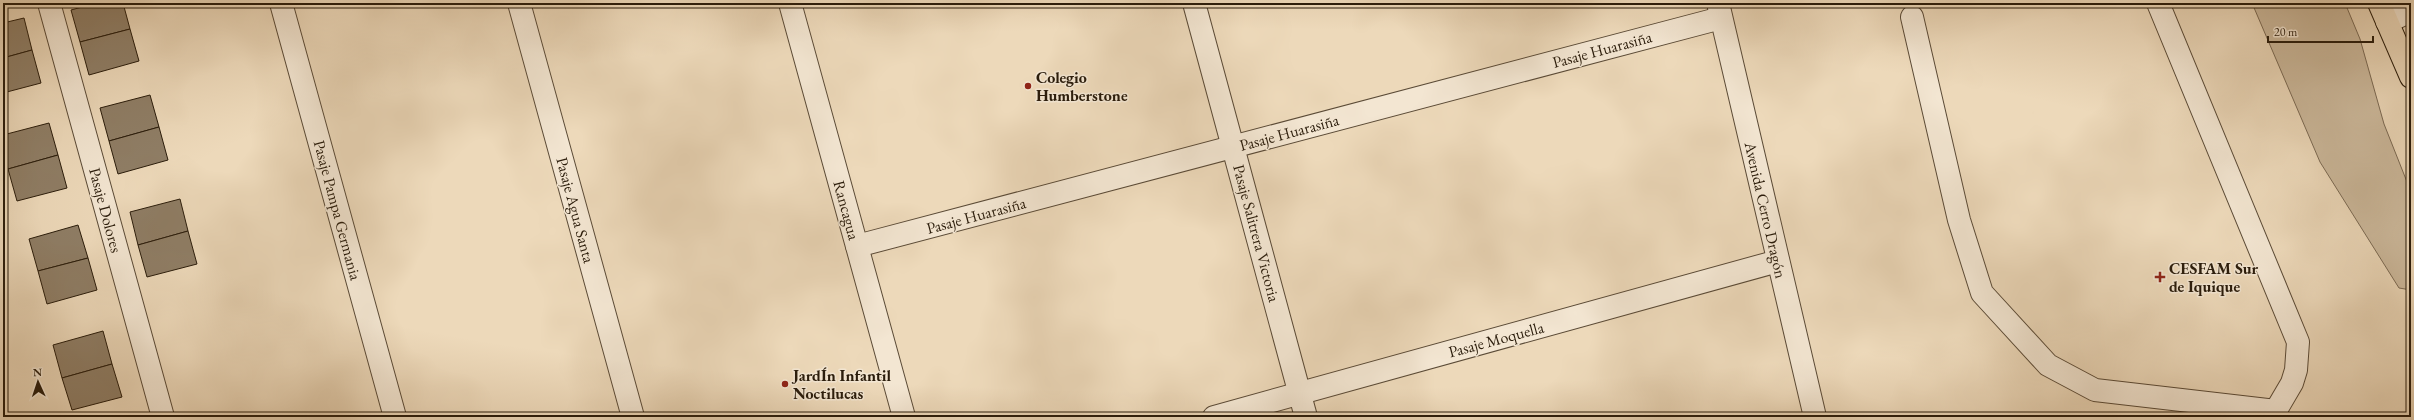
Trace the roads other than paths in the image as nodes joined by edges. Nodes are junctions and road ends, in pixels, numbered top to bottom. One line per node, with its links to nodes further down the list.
1 (49, 3): 17 (street, Pasaje Dolores)
2 (281, 3): 18 (street, Pasaje Pampa Germania)
3 (519, 3): 19 (street, Pasaje Agua Santa)
4 (790, 3): 13 (street, Rancagua)
5 (1194, 3): 12 (street, Pasaje Salitrera Victoria)
6 (2158, 3): 16 (street)
7 (1719, 10): 12 (street, Pasaje Huarasiña); 14 (street, Avenida Cerro Dragón)
8 (2411, 11): 9 (street)
9 (2383, 12): 11 (highway)
10 (1912, 18): 16 (street)
11 (2411, 77)
12 (1233, 146): 13 (street, Pasaje Huarasiña); 15 (street, Pasaje Salitrera Victoria)
13 (857, 246): 20 (street, Rancagua)
14 (1778, 261): 15 (street, Pasaje Moquella); 23 (street, Avenida Cerro Dragón)
15 (1300, 393): 21 (street, Pasaje Moquella); 22 (street, Pasaje Salitrera Victoria)
16 (2274, 414)
17 (163, 417)
18 (395, 417)
19 (633, 417)
20 (904, 417)
21 (1214, 417)
22 (1306, 417)
23 (1815, 417)

